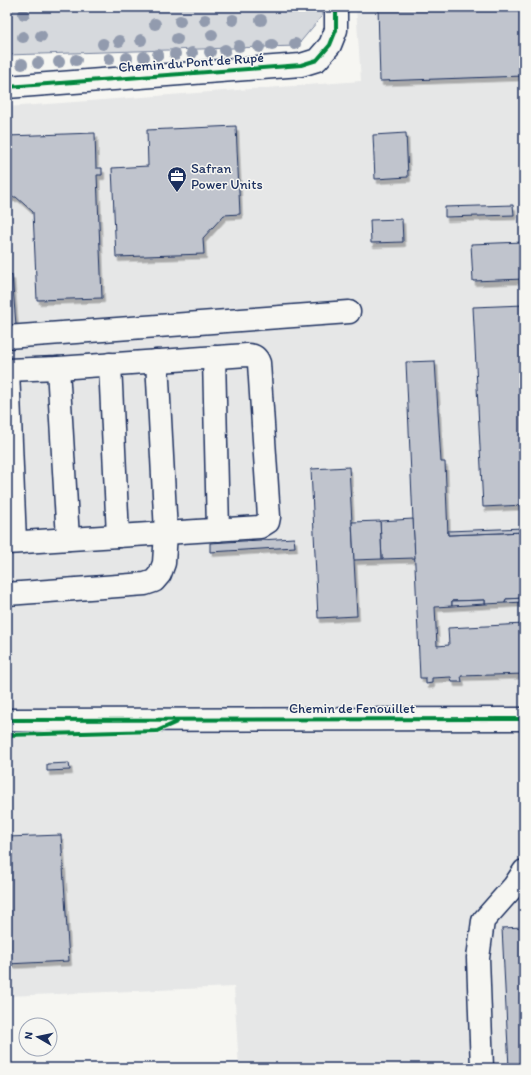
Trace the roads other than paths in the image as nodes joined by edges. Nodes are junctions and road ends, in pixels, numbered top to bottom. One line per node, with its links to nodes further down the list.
1 (336, 7): 2 (street, Chemin du Pont de Rupé)
2 (7, 87)
3 (349, 312): 4 (street)
4 (7, 337)
5 (214, 357): 6 (street); 10 (street); 10 (street)
6 (157, 361): 7 (street); 11 (street)
7 (110, 364): 8 (street); 12 (street)
8 (58, 368): 9 (street); 13 (street)
9 (8, 370): 14 (street)
10 (218, 530): 11 (street)
11 (166, 533): 12 (street); 15 (street)
12 (118, 536): 13 (street)
13 (68, 539): 14 (street)
14 (11, 543)
15 (7, 594)
16 (524, 719): 17 (street, Chemin de Fenouillet)
17 (7, 720)
18 (524, 871): 19 (street)
19 (482, 1068)

